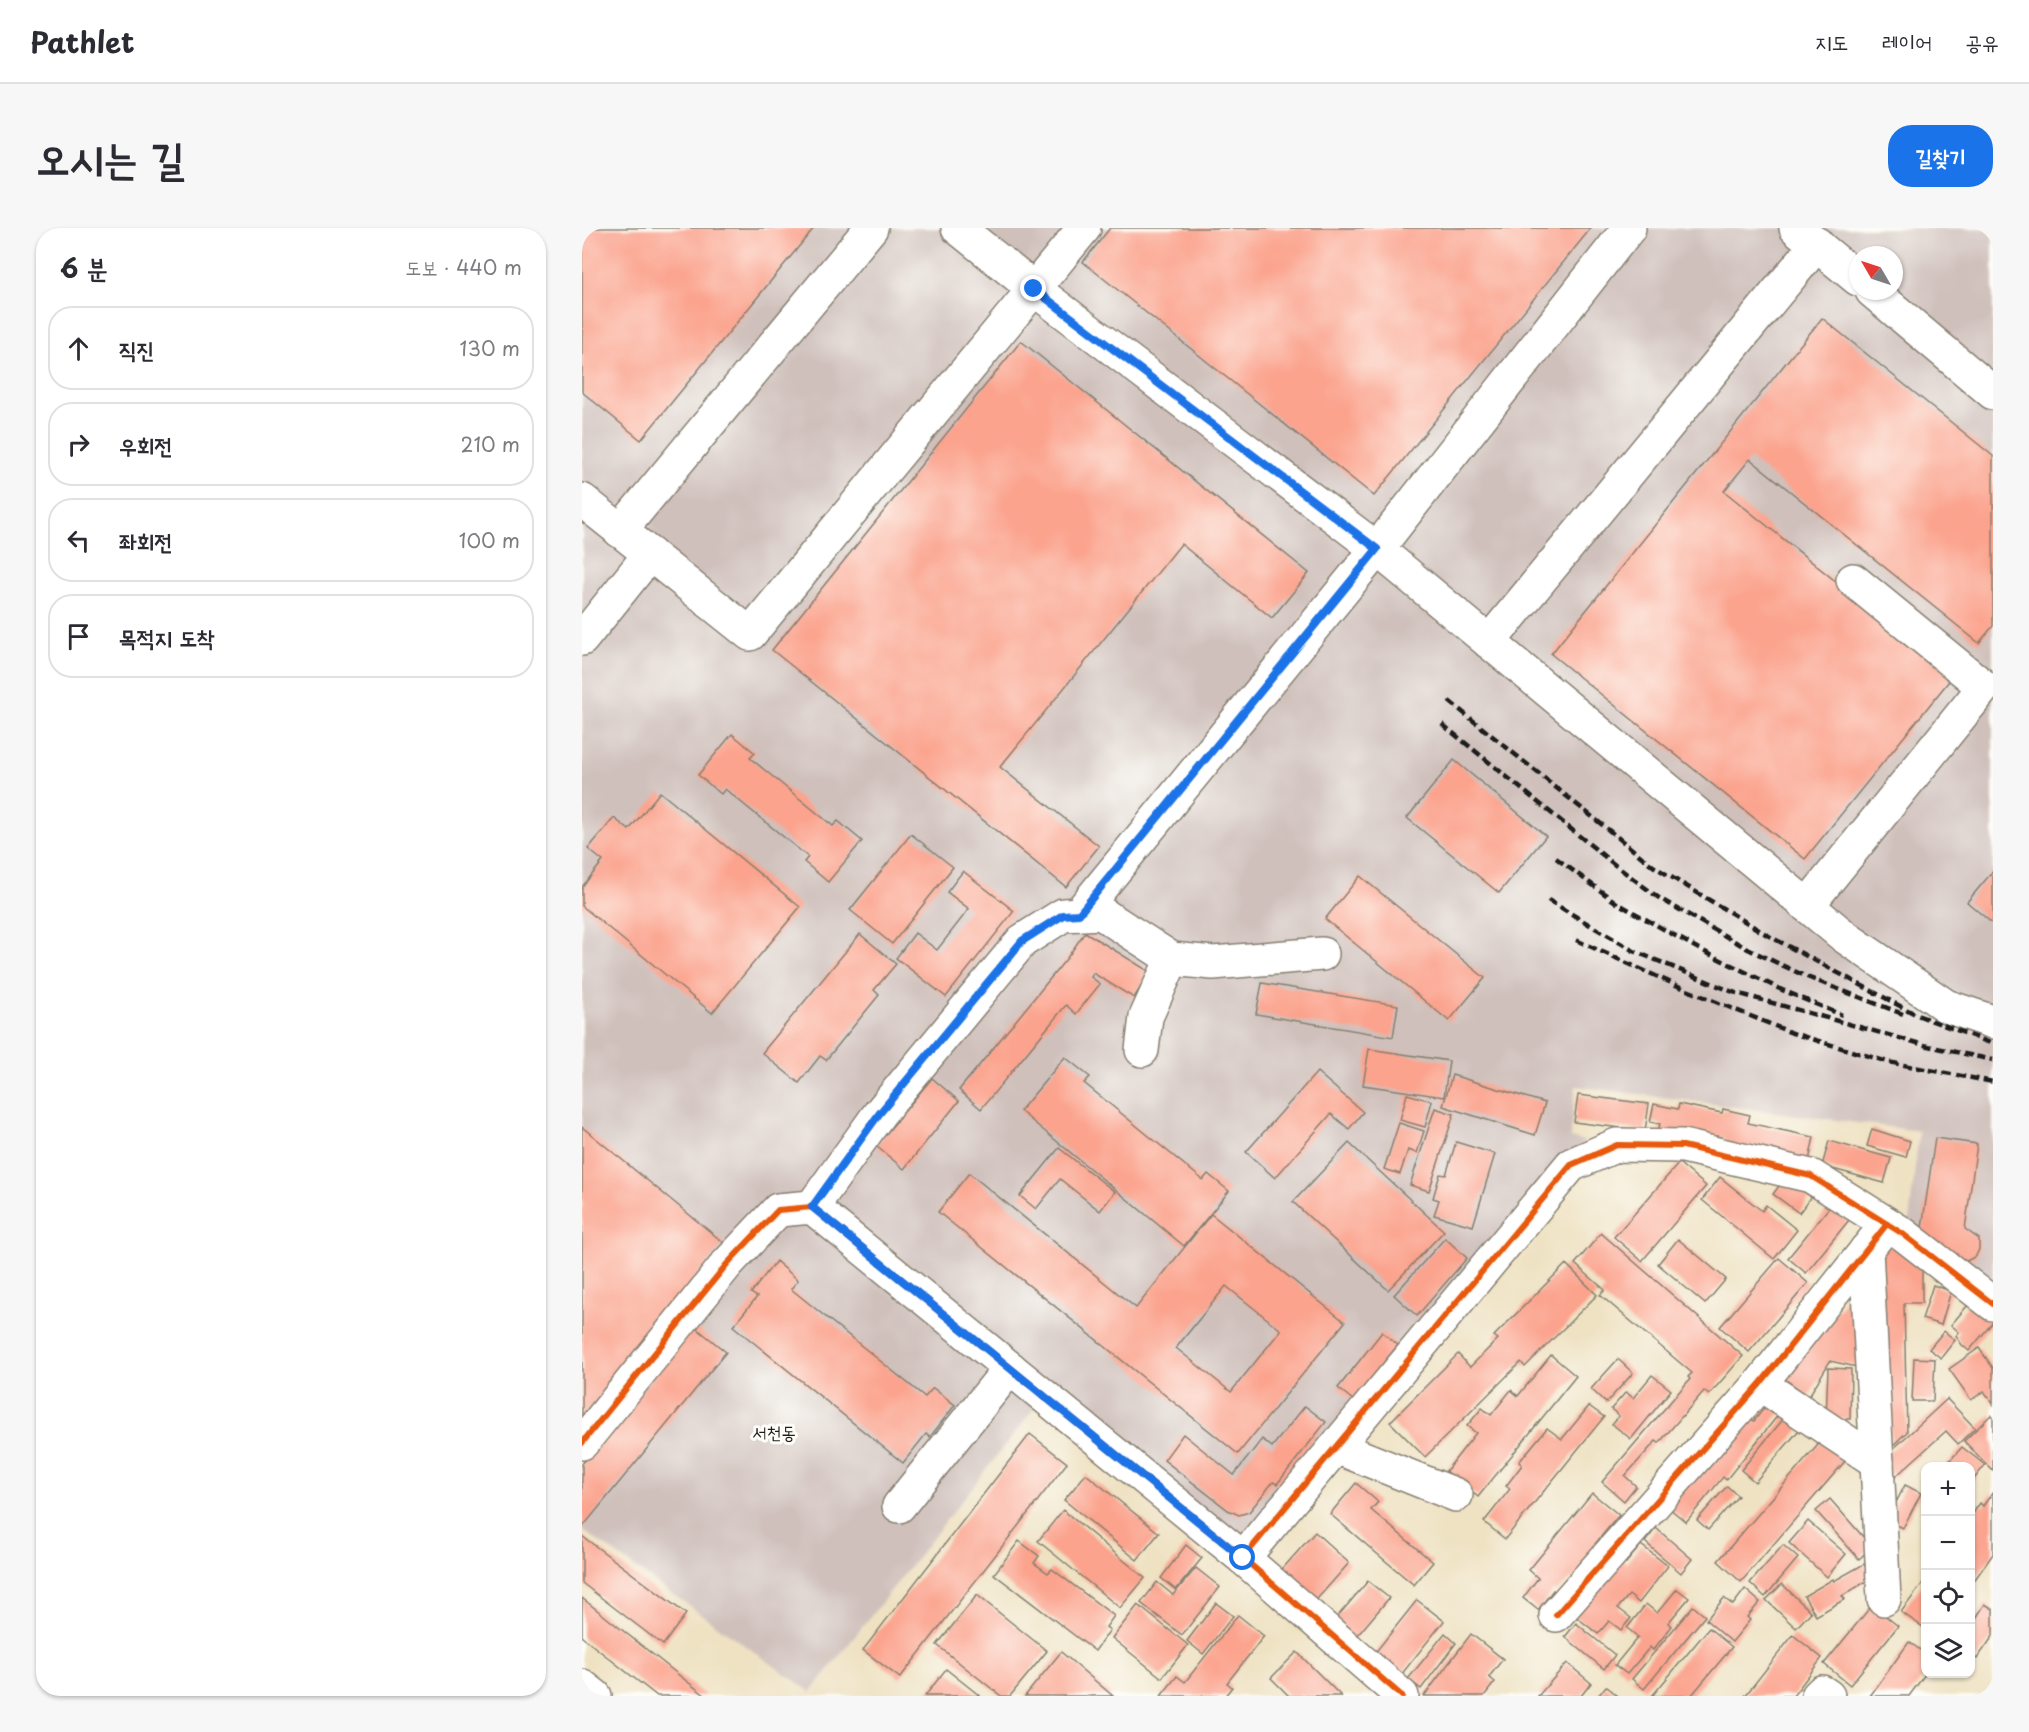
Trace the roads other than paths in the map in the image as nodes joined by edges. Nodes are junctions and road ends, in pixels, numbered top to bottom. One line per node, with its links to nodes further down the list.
1 (871, 228): 11 (street)
2 (958, 228): 7 (street)
3 (1084, 228): 7 (street)
4 (1629, 228): 12 (street)
5 (1807, 236): 6 (street); 16 (street)
6 (1849, 271)
7 (1034, 289): 12 (street); 13 (street)
8 (1883, 300): 9 (street)
9 (1993, 393)
10 (582, 500): 11 (street)
11 (620, 531): 13 (street)
12 (1377, 549): 16 (street); 18 (street)
13 (650, 555): 15 (street)
14 (1853, 580): 17 (street)
15 (582, 639)
16 (1489, 642): 17 (street)
17 (1807, 906): 21 (street)
18 (1079, 914): 20 (street); 23 (street)
19 (1322, 954): 20 (street)
20 (1172, 959): 22 (street)
21 (1993, 1022)
22 (1142, 1050)
23 (812, 1207): 27 (street); 29 (street)
24 (1887, 1224): 25 (street); 26 (street); 30 (street)
25 (1866, 1250): 28 (street); 31 (street)
26 (1993, 1304)
27 (1010, 1368): 33 (street); 34 (street)
28 (1760, 1384): 31 (street); 36 (street)
29 (582, 1443)
30 (1336, 1447): 32 (street); 34 (street)
31 (1877, 1462): 35 (street)
32 (1456, 1495)
33 (899, 1506)
34 (1243, 1558): 39 (street)
35 (1884, 1599)
36 (1556, 1615)
37 (582, 1686): 38 (street)
38 (595, 1696)
39 (1402, 1696)
40 (1818, 1696): 41 (street)
41 (1828, 1696)

